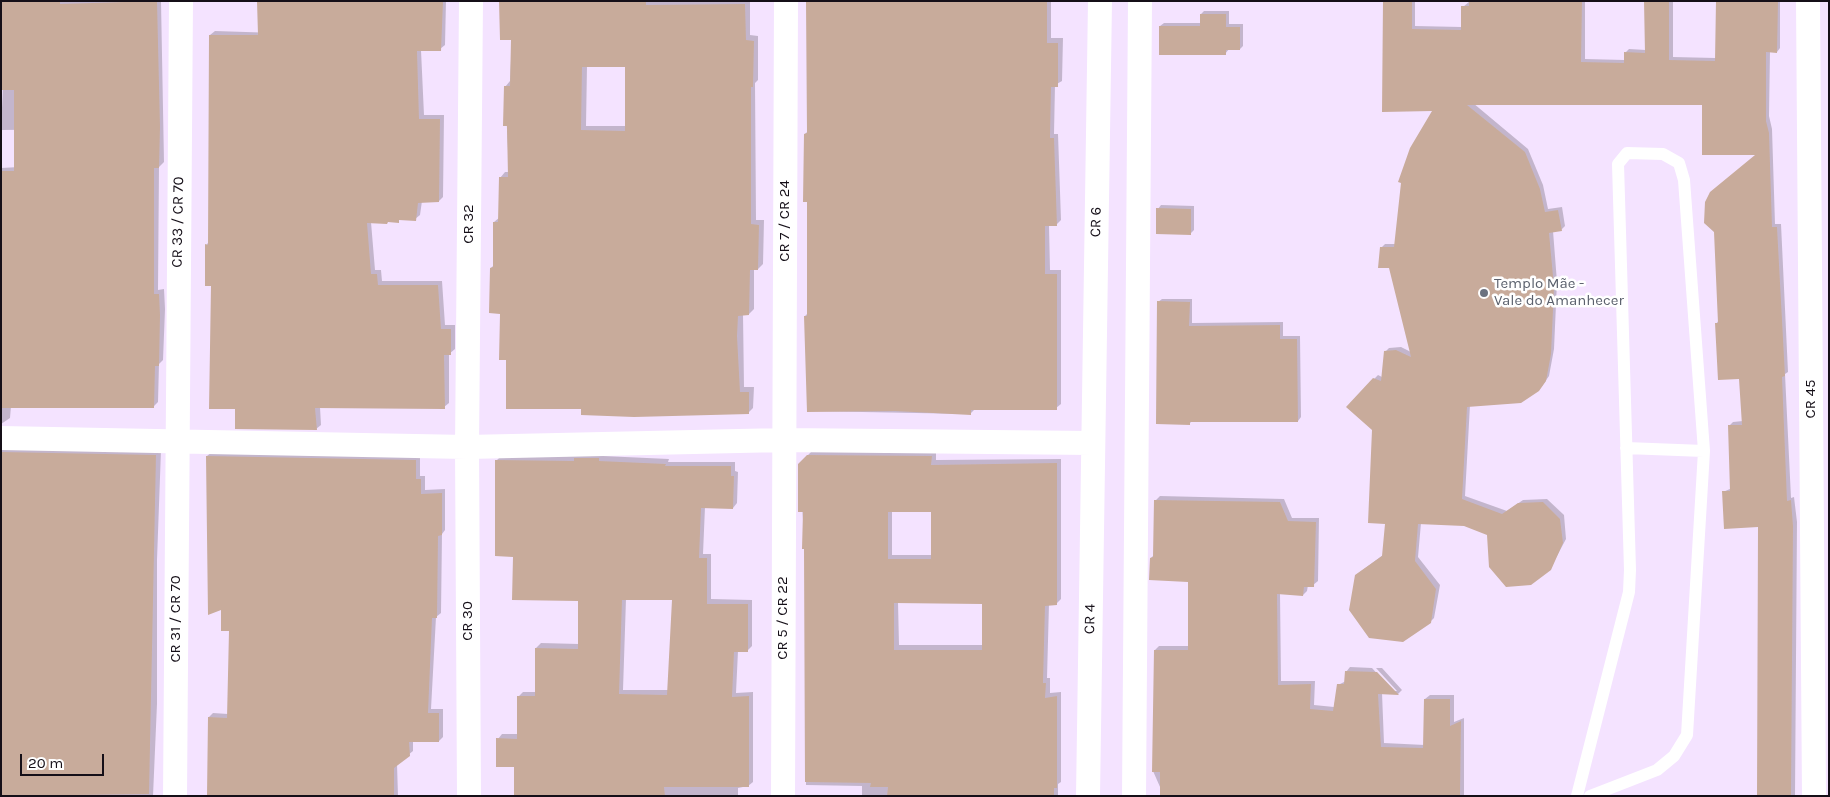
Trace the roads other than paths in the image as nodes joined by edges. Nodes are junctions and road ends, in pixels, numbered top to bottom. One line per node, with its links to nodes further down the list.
1 (181, 1): 10 (street, CR 33 / CR 70)
2 (471, 1): 11 (street, CR 32)
3 (786, 1): 8 (street, CR 7 / CR 24)
4 (1100, 1): 9 (street, CR 6)
5 (1140, 1): 18 (street)
6 (1808, 1): 21 (street, CR 45)
7 (1, 438): 10 (street)
8 (784, 440): 9 (street); 11 (street); 16 (street, CR 5 / CR 22)
9 (1093, 442): 17 (street, CR 4)
10 (176, 443): 11 (street); 14 (street, CR 31 / CR 70)
11 (467, 447): 15 (street, CR 30)
12 (1626, 448): 13 (lane); 13 (lane); 19 (lane)
13 (1704, 451): 20 (lane)
14 (175, 796)
15 (469, 796)
16 (783, 796)
17 (1088, 796)
18 (1134, 796)
19 (1577, 796)
20 (1590, 796)
21 (1814, 796)

